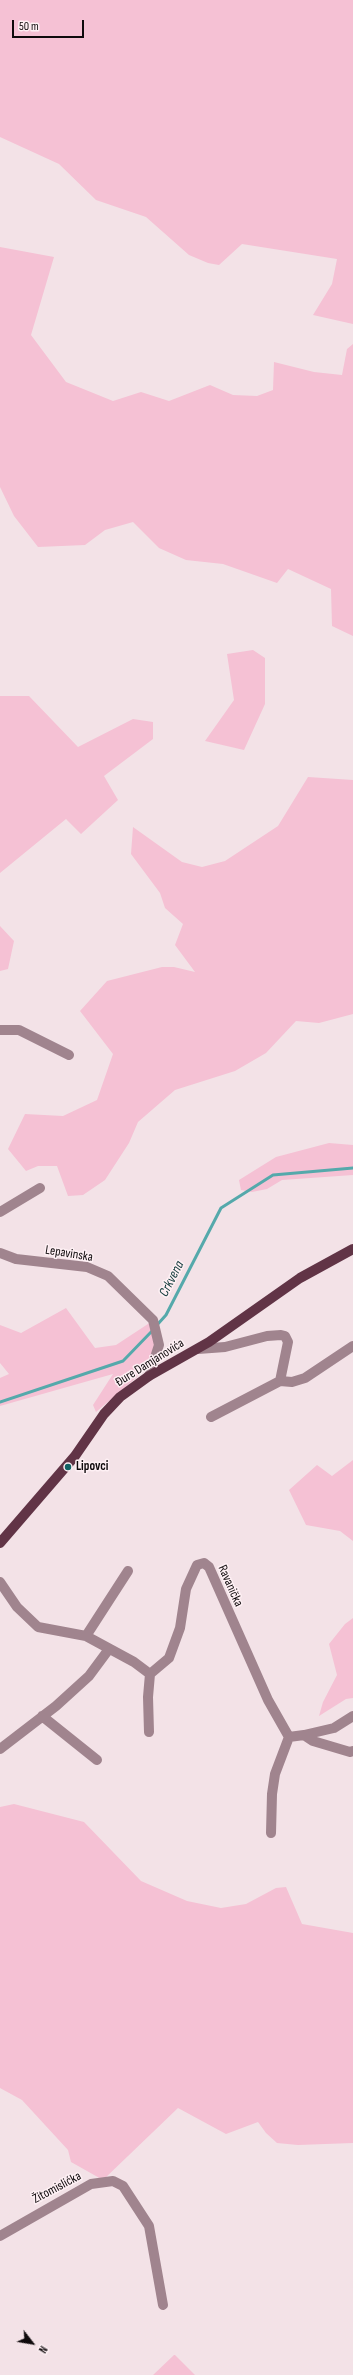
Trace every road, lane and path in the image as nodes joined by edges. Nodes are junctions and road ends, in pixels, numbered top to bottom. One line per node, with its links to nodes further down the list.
1 (0, 1030): 2 (street)
2 (69, 1055)
3 (40, 1188): 4 (street)
4 (0, 1212)
5 (353, 1249): 8 (main road, Đure Damjanovića)
6 (0, 1253): 9 (street, Lepavinska)
7 (353, 1346): 10 (street)
8 (198, 1349): 9 (main road, Đure Damjanovića); 10 (street)
9 (149, 1376): 12 (main road, Đure Damjanovića)
10 (280, 1381): 11 (street)
11 (211, 1417)
12 (0, 1543)
13 (128, 1572): 15 (street)
14 (0, 1582): 15 (street)
15 (86, 1636): 16 (street)
16 (109, 1649): 17 (street); 18 (street)
17 (150, 1674): 20 (street); 22 (street, Ravanička)
18 (42, 1716): 23 (street); 25 (street)
19 (353, 1716): 21 (street)
20 (149, 1732)
21 (304, 1735): 22 (street); 24 (street)
22 (289, 1737): 26 (street)
23 (0, 1749)
24 (352, 1752)
25 (97, 1760)
26 (271, 1833)
27 (0, 2236): 28 (street, Žitomislićka)
28 (163, 2305)

